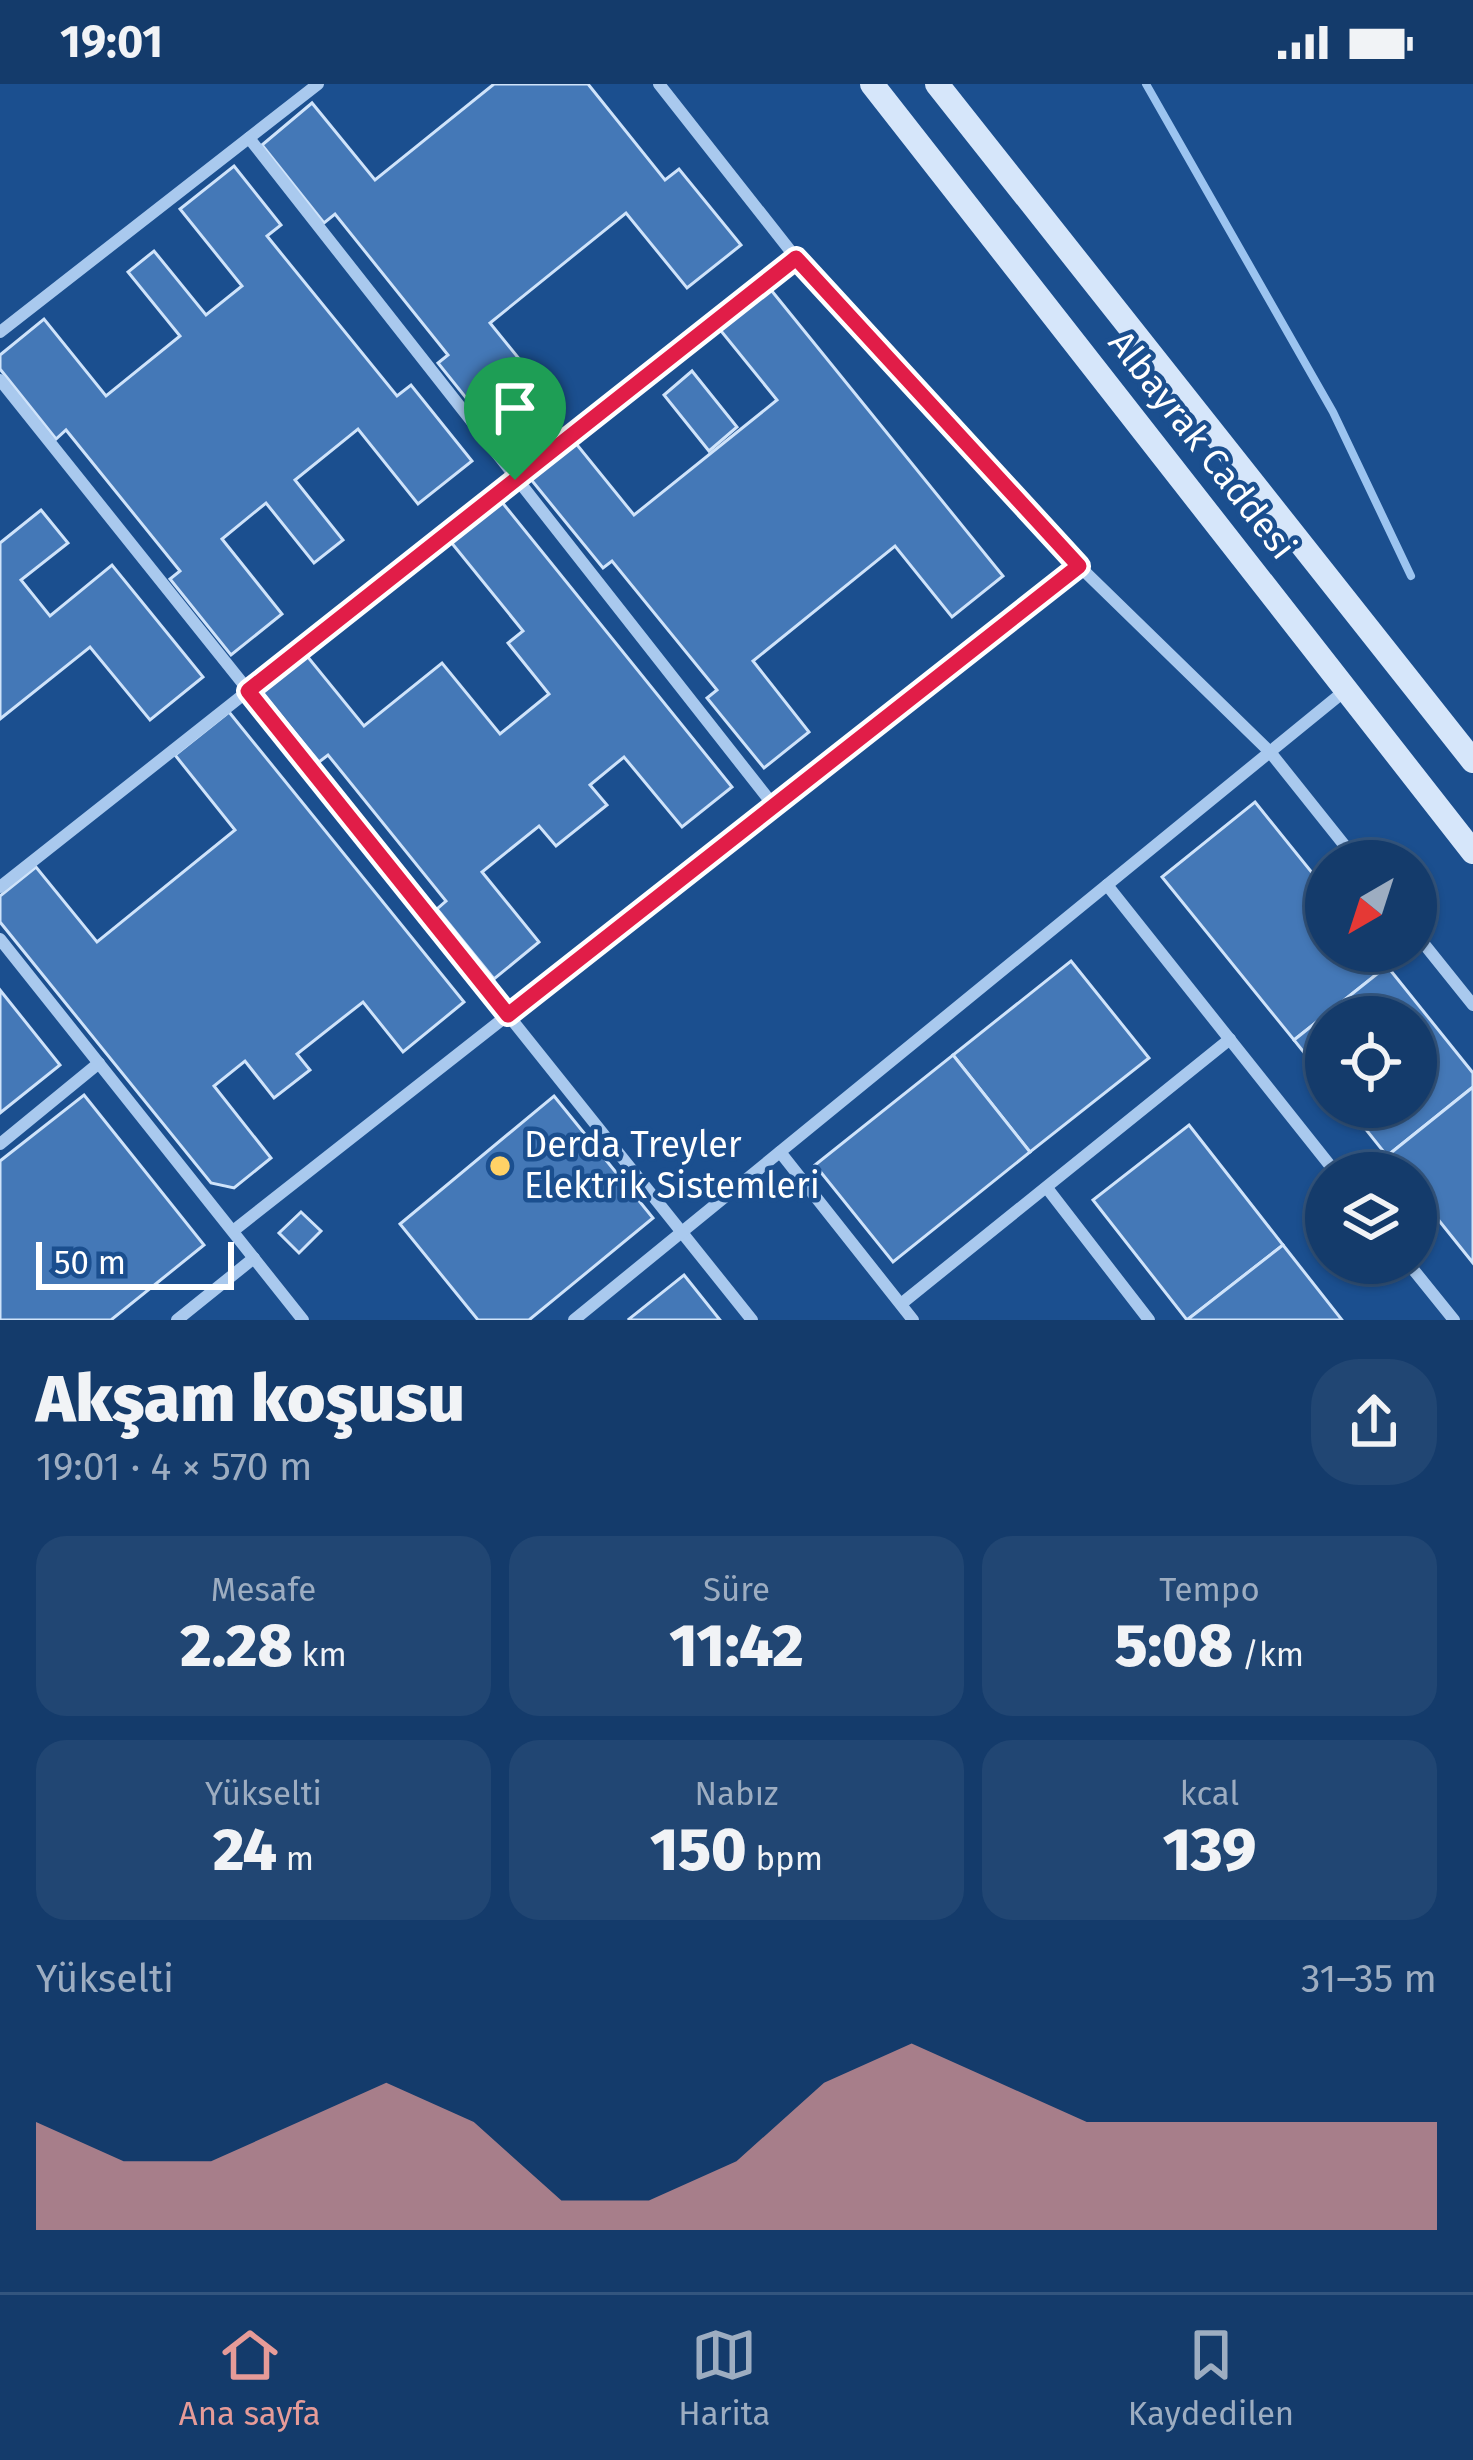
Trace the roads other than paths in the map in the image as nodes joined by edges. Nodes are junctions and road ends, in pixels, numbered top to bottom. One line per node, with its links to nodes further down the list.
1 (318, 84): 5 (street)
2 (659, 84): 6 (street)
3 (872, 84): 11 (main road, Albayrak Caddesi)
4 (937, 84): 14 (main road)
5 (249, 137): 7 (street); 9 (street)
6 (796, 258): 9 (street); 10 (street)
7 (0, 332)
8 (0, 380): 12 (street)
9 (515, 480): 12 (street); 15 (street)
10 (1079, 566): 13 (street); 15 (street)
11 (1348, 688): 13 (street); 17 (main road, Albayrak Caddesi)
12 (248, 691): 19 (street); 23 (street)
13 (1270, 752): 16 (street); 18 (street)
14 (1473, 761)
15 (773, 806): 23 (street)
16 (1341, 840)
17 (1473, 852)
18 (1107, 885): 24 (street); 27 (street)
19 (0, 887)
20 (0, 939): 25 (street)
21 (1437, 960): 22 (street)
22 (1473, 1005)
23 (508, 1015): 30 (street); 31 (street)
24 (1230, 1039): 28 (street); 29 (street)
25 (99, 1064): 26 (street); 30 (street)
26 (0, 1144)
27 (780, 1152): 31 (street); 34 (street)
28 (1319, 1152)
29 (1047, 1187): 34 (street); 40 (street)
30 (233, 1231): 32 (street)
31 (682, 1232): 37 (street); 38 (street)
32 (254, 1258): 35 (street); 36 (street)
33 (1425, 1284): 41 (street)
34 (901, 1304): 39 (street)
35 (177, 1320)
36 (303, 1320)
37 (574, 1320)
38 (752, 1320)
39 (913, 1320)
40 (1149, 1320)
41 (1454, 1320)

